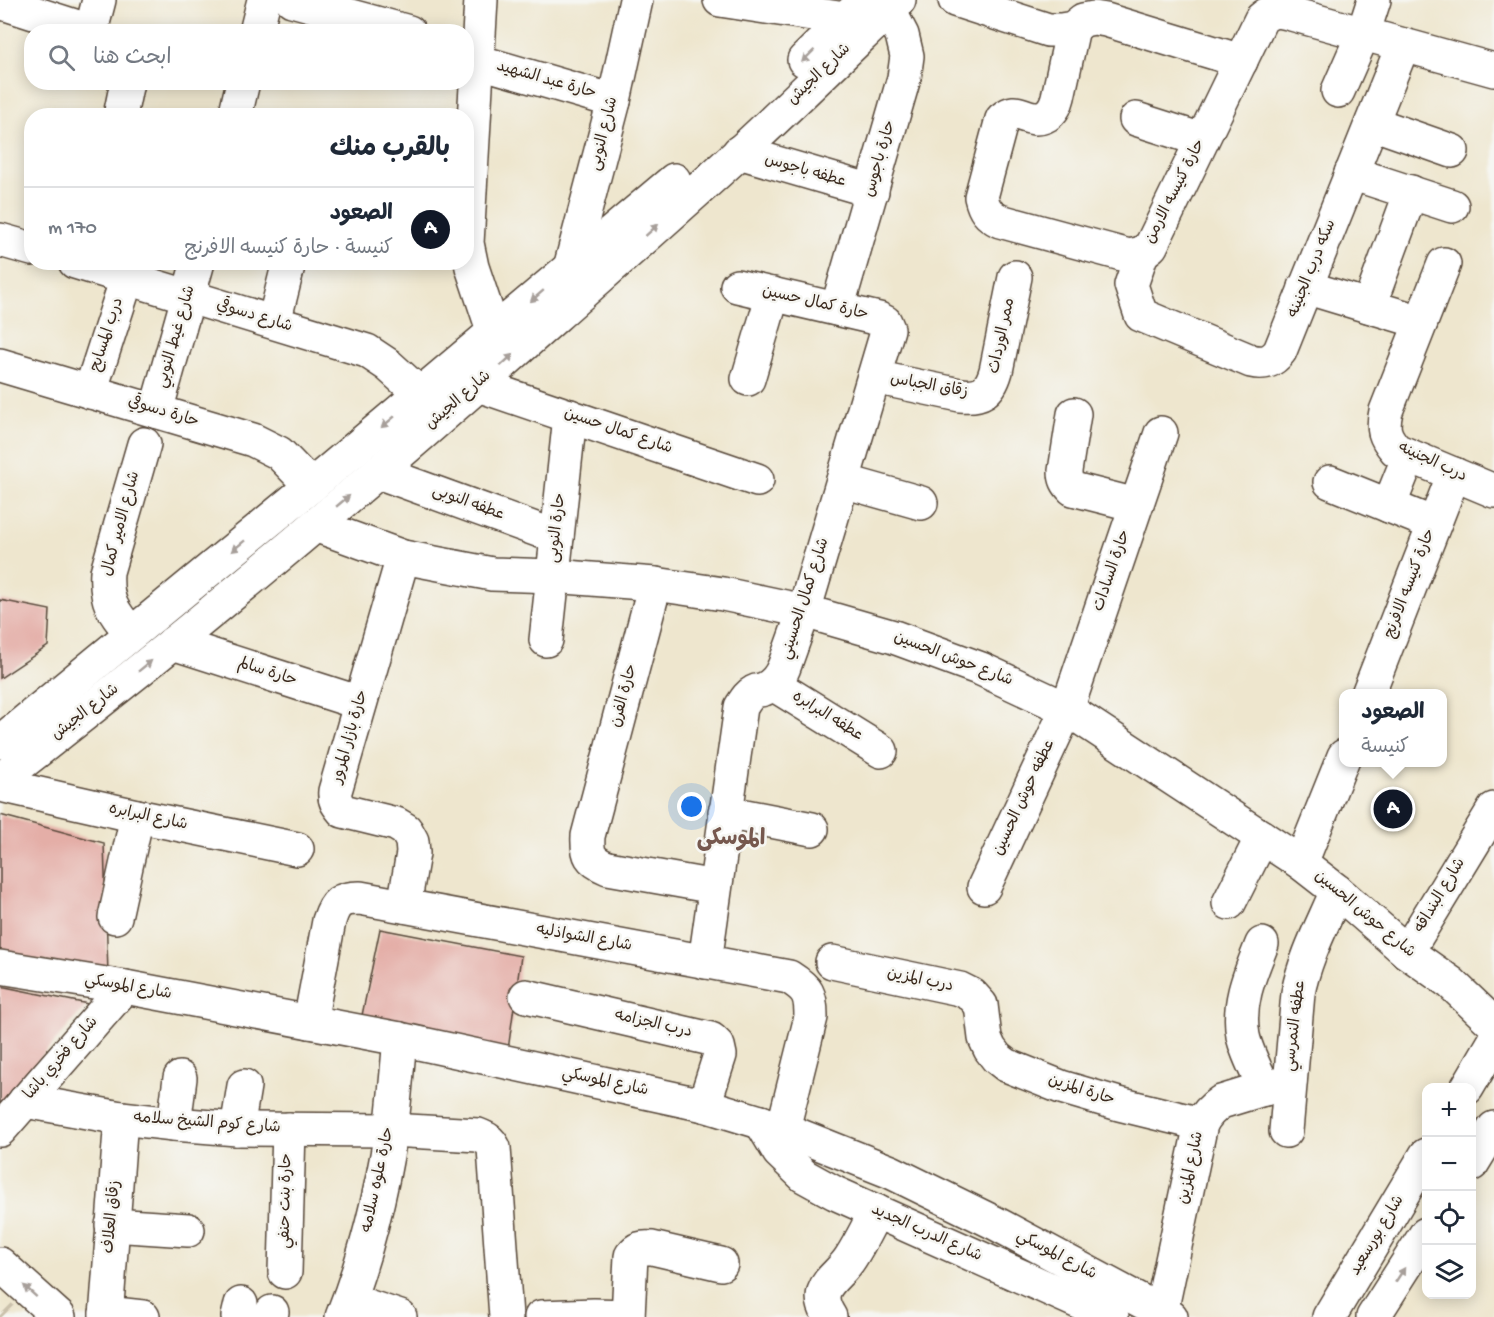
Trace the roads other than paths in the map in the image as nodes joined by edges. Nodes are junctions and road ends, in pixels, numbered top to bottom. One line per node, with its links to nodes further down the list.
1 (99, 0): 12 (street)
2 (264, 0): 13 (street)
3 (292, 0): 14 (street)
4 (481, 0): 18 (street)
5 (636, 0): 25 (street, شارع النوبى)
6 (720, 0): 10 (street)
7 (955, 0): 15 (street)
8 (1374, 0): 16 (street)
9 (0, 2): 11 (street)
10 (875, 7): 33 (street, شارع الجيش); 35 (street, حارة باجوس); 42 (street, شارع الجيش, one-way to 42)
11 (70, 24)
12 (94, 24)
13 (258, 24)
14 (380, 24)
15 (1073, 28): 19 (street); 40 (street, حارة كنيسه الارمن)
16 (1363, 34): 17 (street, حارة كنيسه الارمن); 19 (street, حارة كنيسه الارمن); 24 (street)
17 (1403, 45): 20 (street, حارة كنيسه الارمن); 30 (street, سكه درب الجنينه)
18 (474, 53): 25 (street, حارة عبد الشهيد)
19 (1241, 61): 31 (street, حارة كنيسه الارمن)
20 (1494, 70)
21 (125, 90): 26 (street)
22 (241, 90): 27 (street)
23 (473, 90): 28 (street)
24 (1338, 91)
25 (614, 101): 42 (street, شارع النوبى)
26 (122, 108)
27 (237, 108)
28 (472, 108)
29 (1136, 119): 31 (street)
30 (1372, 123): 32 (street); 34 (street, سكه درب الجنينه)
31 (1202, 140): 40 (street, حارة كنيسه الارمن)
32 (1452, 151)
33 (739, 152): 35 (street, عطفه باجوس); 62 (street, شارع الجيش, one-way to 33)
34 (1351, 173): 36 (street); 50 (street, سكه درب الجنينه)
35 (872, 191): 54 (street, حارة باجوس)
36 (1411, 192): 37 (street); 53 (street)
37 (1452, 206)
38 (0, 240): 39 (street)
39 (24, 247)
40 (1142, 253): 50 (street, سكه درب الجنينه)
41 (1444, 264): 55 (street, درب الجنينه)
42 (570, 268): 58 (street, شارع الجيش, one-way to 58)
43 (101, 270): 48 (street, شارع دسوقي)
44 (196, 270): 52 (street, شارع غيط النوبي)
45 (287, 270): 56 (street)
46 (473, 270): 58 (street)
47 (1015, 277): 64 (street, ممر الورداث)
48 (127, 278): 52 (street, شارع دسوقي); 63 (street, درب المسابح)
49 (737, 286): 51 (street, حارة كمال حسين)
50 (1305, 287): 53 (street)
51 (773, 294): 54 (street, حارة كمال حسين); 61 (street)
52 (189, 297): 56 (street, شارع دسوقي); 66 (street, شارع غيط النوبي)
53 (1369, 306): 55 (street)
54 (837, 309): 57 (street, حارة كمال حسين)
55 (1421, 321): 71 (street, درب الجنينه)
56 (274, 322): 65 (street, شارع دسوقي)
57 (888, 329): 60 (street, شارع كمال الحسيني)
58 (494, 333): 65 (street, شارع الجيش)
59 (0, 365): 63 (street, حارة دسوقي)
60 (874, 377): 64 (street, زقاق الجباس); 75 (street, شارع كمال الحسيني)
61 (748, 379)
62 (478, 385): 68 (street, شارع كمال حسين); 72 (street, شارع الجيش)
63 (90, 392): 66 (street, حارة دسوقي)
64 (984, 392)
65 (420, 394): 77 (street, شارع الجيش, one-way to 77)
66 (156, 411): 77 (street, حارة دسوقي)
67 (1074, 414): 80 (street)
68 (570, 416): 74 (street, شارع كمال حسين); 84 (street, حارة النوبى)
69 (1161, 433): 80 (street, حارة السادات)
70 (144, 444): 89 (street, شارع الامير كمال)
71 (1409, 456): 73 (street, درب الجنينه); 81 (street)
72 (378, 472): 83 (street, شارع الجيش, one-way to 72); 84 (street, عطفه النوبى)
73 (1455, 474): 78 (street, درب الجنينه); 82 (street, حارة كنيسه الافرنج)
74 (757, 480)
75 (843, 481): 79 (street); 88 (street, شارع كمال الحسيني)
76 (1330, 482): 81 (street)
77 (311, 486): 89 (street, شارع الجيش, one-way to 89)
78 (1494, 491)
79 (921, 503)
80 (1136, 505): 95 (street, حارة السادات)
81 (1389, 506): 82 (street)
82 (1434, 524): 93 (street, حارة كنيسه الافرنج)
83 (315, 525): 85 (street, شارع حوش الحسين); 91 (street, شارع الجيش)
84 (557, 537): 86 (street, حارة النوبى)
85 (403, 557): 86 (street, شارع حوش الحسين); 94 (street, حارة بازار المرور)
86 (553, 576): 87 (street, شارع حوش الحسين); 90 (street, حارة النوبى)
87 (655, 584): 88 (street, شارع حوش الحسين); 108 (street, حارة الفرن)
88 (804, 611): 92 (street, شارع كمال الحسيني); 95 (street, شارع حوش الحسين)
89 (131, 633): 96 (street, شارع الجيش)
90 (546, 640)
91 (173, 643): 94 (street, حارة سالم); 99 (street, شارع الجيش, one-way to 91)
92 (773, 684): 97 (street, عطفه البرابره); 102 (street)
93 (1370, 689)
94 (360, 703): 112 (street, حارة بازار المرور)
95 (1066, 709): 105 (street, شارع حوش الحسين); 109 (street, عطفه حوش الحسين)
96 (0, 742)
97 (881, 751)
98 (1340, 767): 107 (street)
99 (0, 780)
100 (0, 785): 103 (street, شارع البرابره)
101 (1494, 810): 115 (street, شارع البنداقه)
102 (725, 812): 104 (street); 108 (street)
103 (137, 816): 106 (street, شارع البرابره); 113 (street)
104 (812, 829)
105 (1262, 837): 107 (street, شارع حوش الحسين); 111 (street)
106 (297, 849)
107 (1301, 863): 110 (street, شارع حوش الحسين)
108 (715, 888): 116 (street)
109 (984, 888)
110 (1337, 891): 115 (street, شارع حوش الحسين); 128 (street, عطفه النمرسي)
111 (1230, 903)
112 (404, 906): 116 (street, شارع الشواذليه); 121 (street, شارع الشواذليه)
113 (115, 917)
114 (1262, 945): 128 (street)
115 (1407, 952): 122 (street, شارع حوش الحسين)
116 (705, 962): 135 (street, شارع الشواذليه)
117 (832, 962): 123 (street, درب المزين)
118 (0, 967): 119 (street, شارع الموسكي)
119 (124, 987): 121 (street, شارع الموسكي); 130 (street, شارع فخري باشا)
120 (526, 996): 131 (street, درب الجزامه)
121 (310, 1022): 124 (street, شارع الموسكي)
122 (1494, 1024)
123 (983, 1027): 134 (street, حارة المزين)
124 (400, 1039): 131 (street, شارع الموسكي); 140 (street, حارة علوه سلامه)
125 (1494, 1042): 127 (street)
126 (180, 1078): 133 (street)
127 (1470, 1083)
128 (1277, 1085): 134 (street, شارع المزين); 141 (street, عطفه النمرسي)
129 (244, 1086): 137 (street)
130 (25, 1101): 132 (street, شارع كوم الشيخ سلامه); 139 (street, شارع فخري باشا)
131 (704, 1105): 135 (street, شارع الموسكي)
132 (121, 1118): 133 (street, شارع كوم الشيخ سلامه); 145 (street, زقاق العلاف)
133 (174, 1124): 137 (street, شارع كوم الشيخ سلامه)
134 (1201, 1124): 155 (street, شارع المزين)
135 (772, 1126): 144 (street, شارع الدرب الجديد); 155 (street, شارع الموسكي)
136 (1494, 1128): 142 (street)
137 (237, 1129): 138 (street, شارع كوم الشيخ سلامه)
138 (289, 1129): 140 (street, شارع كوم الشيخ سلامه); 150 (street, حارة بنت حنفي)
139 (0, 1130)
140 (391, 1130): 152 (street, حارة علوه سلامه); 160 (street, شارع كوم الشيخ سلامه)
141 (1286, 1131)
142 (1476, 1157)
143 (1422, 1162): 165 (street, شارع بورسعيد)
144 (876, 1212): 163 (street); 164 (street, شارع الدرب الجديد)
145 (112, 1225): 146 (street); 153 (street, زقاق العلاف)
146 (188, 1230)
147 (1422, 1240): 166 (street, one-way to 147)
148 (0, 1264): 157 (street, one-way to 148)
149 (721, 1264): 162 (street)
150 (285, 1272)
151 (0, 1293): 156 (street)
152 (346, 1309): 159 (street)
153 (106, 1315): 158 (street)
154 (594, 1316): 161 (street); 162 (street)
155 (1168, 1316)
156 (26, 1317)
157 (59, 1317)
158 (143, 1317)
159 (400, 1317)
160 (506, 1317)
161 (541, 1317)
162 (628, 1317)
163 (830, 1317)
164 (1112, 1317)
165 (1329, 1317)
166 (1373, 1317)

